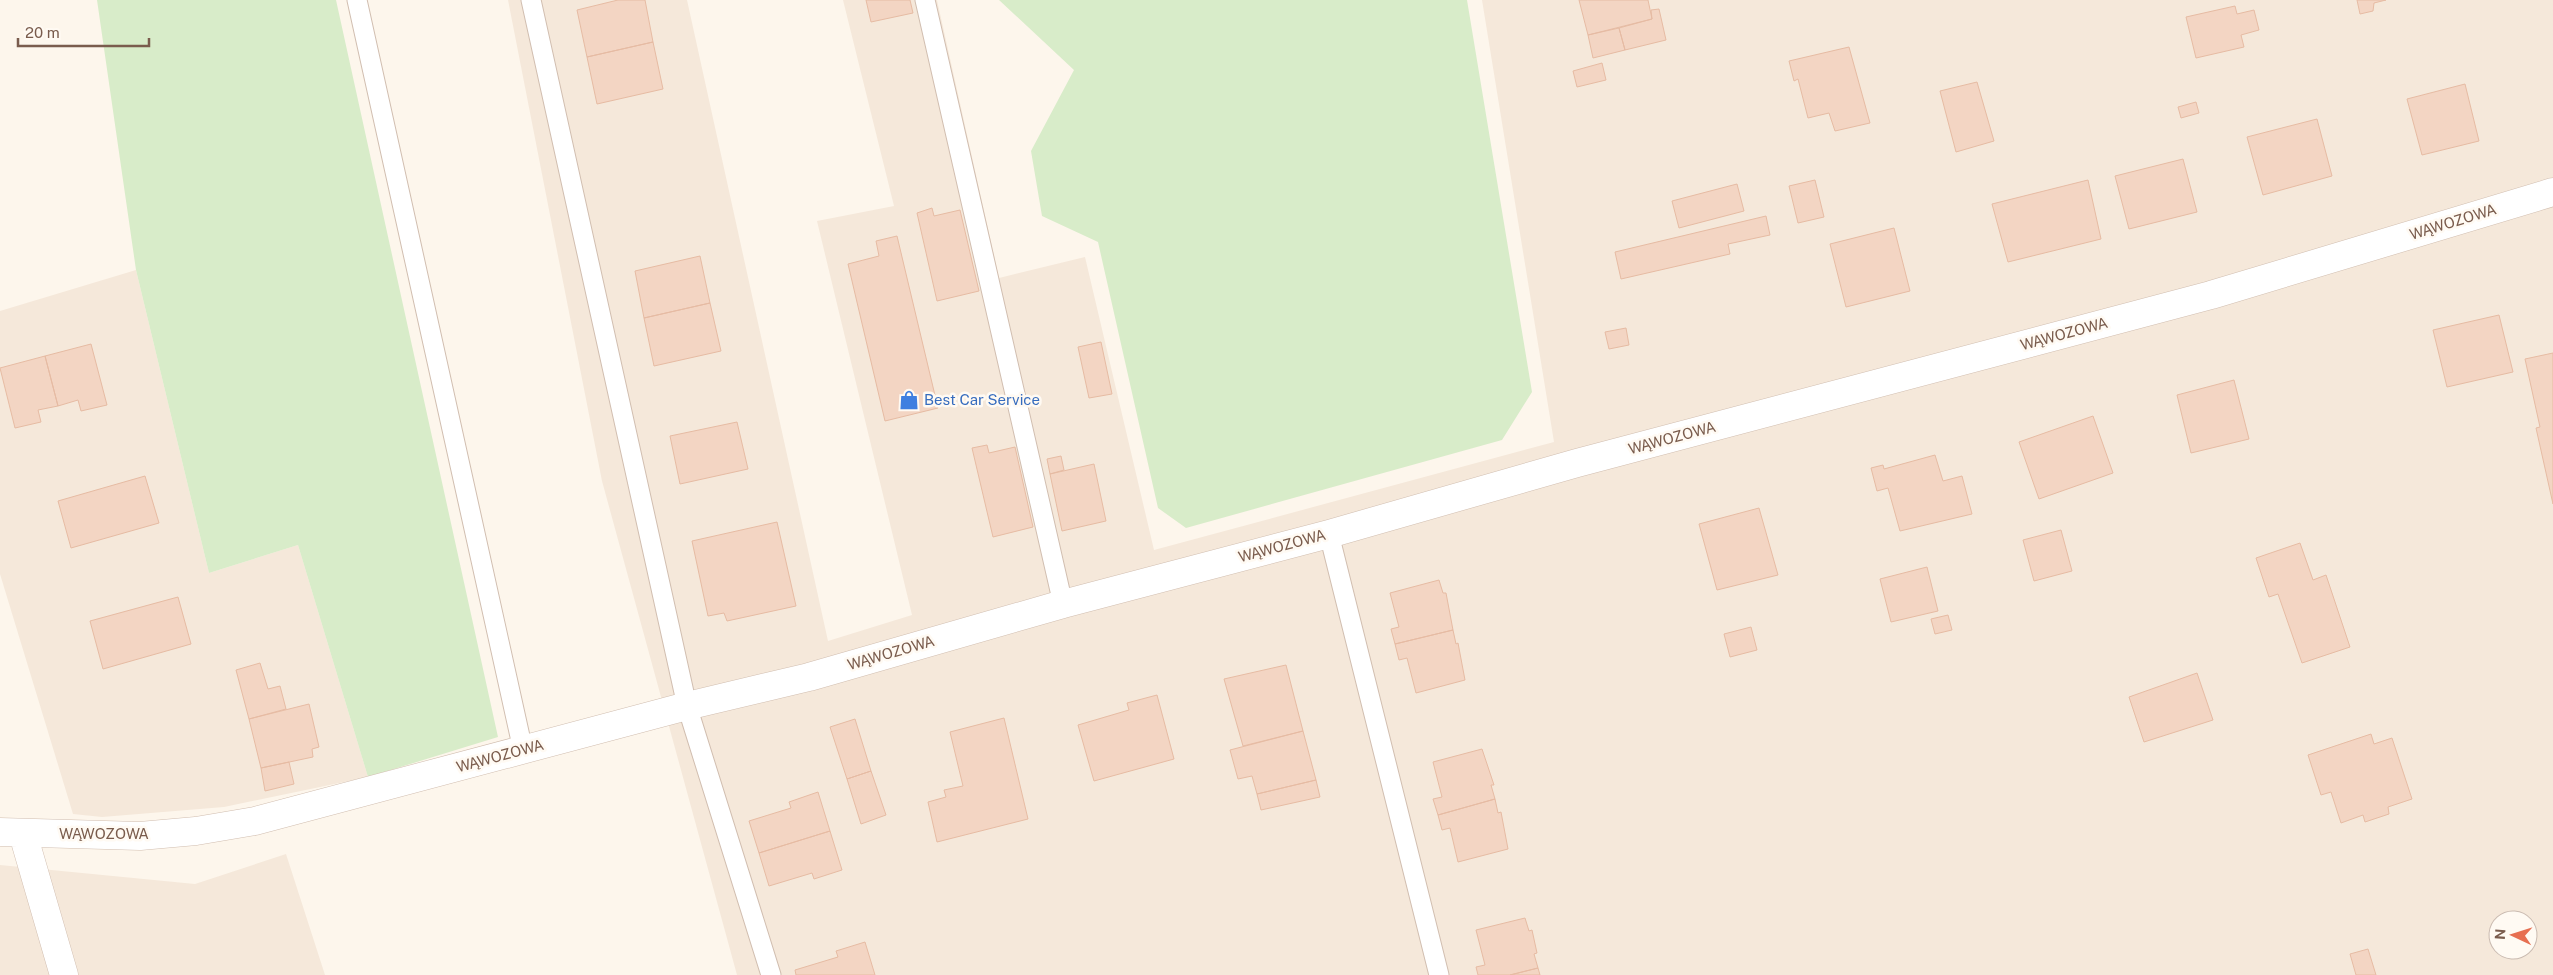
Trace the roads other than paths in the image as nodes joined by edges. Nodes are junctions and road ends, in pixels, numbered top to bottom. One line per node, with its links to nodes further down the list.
1 (357, 0): 8 (lane)
2 (531, 0): 7 (lane)
3 (925, 0): 6 (lane)
4 (2553, 192): 5 (street, WĄWOZOWA)
5 (1330, 534): 6 (street, WĄWOZOWA); 12 (lane)
6 (1064, 604): 7 (street, WĄWOZOWA)
7 (687, 706): 8 (street, WĄWOZOWA); 11 (lane)
8 (523, 750): 9 (street, WĄWOZOWA)
9 (11, 833): 10 (street)
10 (64, 975)
11 (771, 975)
12 (1439, 975)

